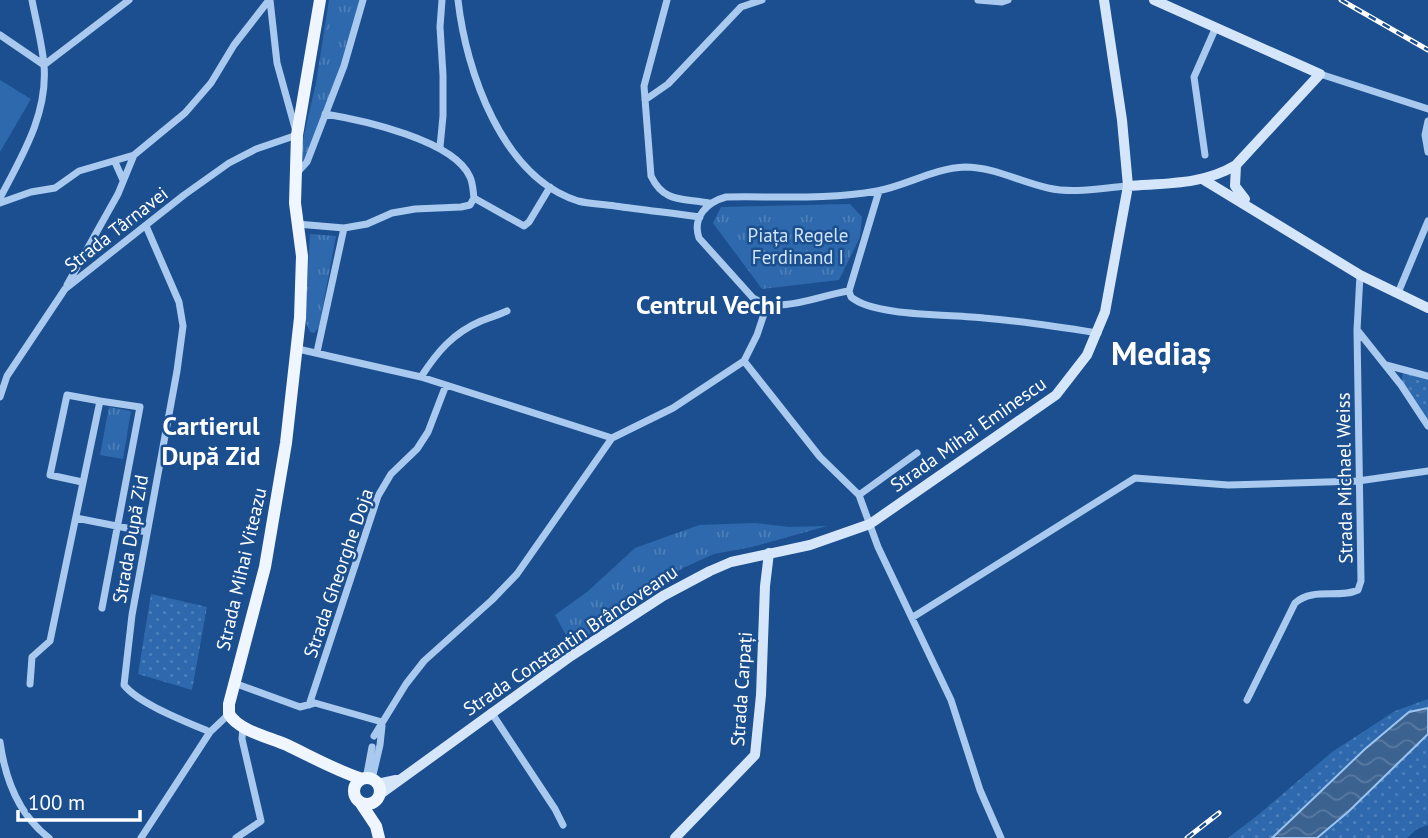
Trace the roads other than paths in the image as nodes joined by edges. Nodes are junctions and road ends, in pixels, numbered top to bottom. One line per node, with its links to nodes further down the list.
1 (32, 0): 16 (street)
2 (129, 0): 16 (street)
3 (270, 0): 22 (street); 25 (street)
4 (320, 0): 22 (main road, Strada Mihai Viteazu)
5 (363, 0): 20 (street)
6 (442, 0): 23 (street)
7 (458, 0): 33 (street)
8 (667, 0): 18 (street)
9 (762, 0): 18 (street)
10 (978, 0): 11 (street)
11 (1007, 0)
12 (1104, 0): 32 (main road, Strada Mihai Eminescu)
13 (1154, 0): 14 (main road)
14 (1216, 27): 17 (main road); 26 (street)
15 (0, 35): 16 (street)
16 (44, 65): 36 (street)
17 (1320, 74): 19 (street); 28 (main road)
18 (645, 100): 37 (street)
19 (1428, 109)
20 (325, 114): 23 (street); 29 (street)
21 (1427, 122): 24 (street)
22 (297, 135): 29 (main road, Strada Mihai Viteazu); 42 (street, Strada Târnavei)
23 (440, 147): 35 (street)
24 (1428, 152)
25 (134, 155): 27 (street); 30 (street)
26 (1205, 155)
27 (115, 162): 30 (street); 36 (street)
28 (1236, 164): 31 (main road); 38 (main road)
29 (295, 174): 41 (main road, Strada Mihai Viteazu)
30 (123, 180): 45 (street)
31 (1205, 180): 32 (main road); 38 (main road)
32 (1128, 186): 34 (street); 52 (main road, Strada Mihai Eminescu)
33 (550, 187): 35 (street); 39 (street)
34 (878, 191): 37 (street); 46 (street)
35 (474, 198): 43 (street)
36 (0, 201)
37 (709, 203): 39 (street)
38 (1254, 209): 44 (main road)
39 (700, 217): 48 (street)
40 (1428, 220): 47 (street)
41 (297, 224): 43 (street); 53 (main road, Strada Mihai Viteazu)
42 (146, 226): 45 (street, Strada Târnavei); 72 (street, Strada După Zid)
43 (344, 228): 54 (street)
44 (1360, 275): 47 (main road); 51 (street, Strada Michael Weiss)
45 (65, 289): 60 (street, Strada Târnavei)
46 (849, 291): 48 (street); 52 (street)
47 (1398, 293): 49 (main road)
48 (766, 305): 55 (street)
49 (1428, 308)
50 (507, 311): 58 (street)
51 (1357, 331): 56 (street); 66 (street, Strada Michael Weiss)
52 (1098, 332): 70 (main road, Strada Mihai Eminescu)
53 (298, 349): 54 (street); 77 (main road, Strada Mihai Viteazu)
54 (317, 352): 58 (street)
55 (744, 361): 63 (street); 68 (street)
56 (1385, 364): 57 (street); 62 (street)
57 (1428, 376)
58 (421, 377): 59 (street)
59 (446, 385): 63 (street); 79 (street, Strada Gheorghe Doja)
60 (0, 397)
61 (100, 401): 67 (street); 67 (street); 71 (street)
62 (1428, 426)
63 (612, 438): 82 (street)
64 (917, 453): 68 (street)
65 (1428, 471): 66 (street)
66 (1358, 481): 75 (street); 78 (street, Strada Michael Weiss)
67 (82, 482): 69 (street)
68 (859, 495): 70 (street)
69 (76, 517): 71 (street); 76 (street)
70 (870, 524): 73 (main road, Strada Mihai Eminescu); 75 (street)
71 (118, 526): 72 (street); 74 (street)
72 (147, 532): 84 (street, Strada După Zid)
73 (769, 553): 80 (main road, Strada Constantin Brâncoveanu); 96 (main road, Strada Carpați)
74 (102, 608)
75 (913, 617): 97 (street)
76 (30, 684)
77 (234, 684): 79 (street); 81 (main road, Strada Mihai Viteazu)
78 (1247, 700)
79 (309, 705): 82 (street)
80 (491, 712): 89 (main road, Strada Constantin Brâncoveanu); 91 (street)
81 (229, 714): 83 (main road); 84 (street)
82 (382, 722): 85 (street); 89 (street)
83 (243, 726): 88 (main road); 95 (street)
84 (209, 732): 94 (street)
85 (373, 736)
86 (0, 742): 93 (street)
87 (372, 747): 89 (street)
88 (333, 770): 89 (main road); 90 (main road)
89 (372, 786): 90 (main road); 90 (main road); 92 (main road)
90 (357, 797): 92 (main road)
91 (563, 825)
92 (377, 832)
93 (49, 838)
94 (141, 838)
95 (236, 838)
96 (675, 838)
97 (1001, 838)

